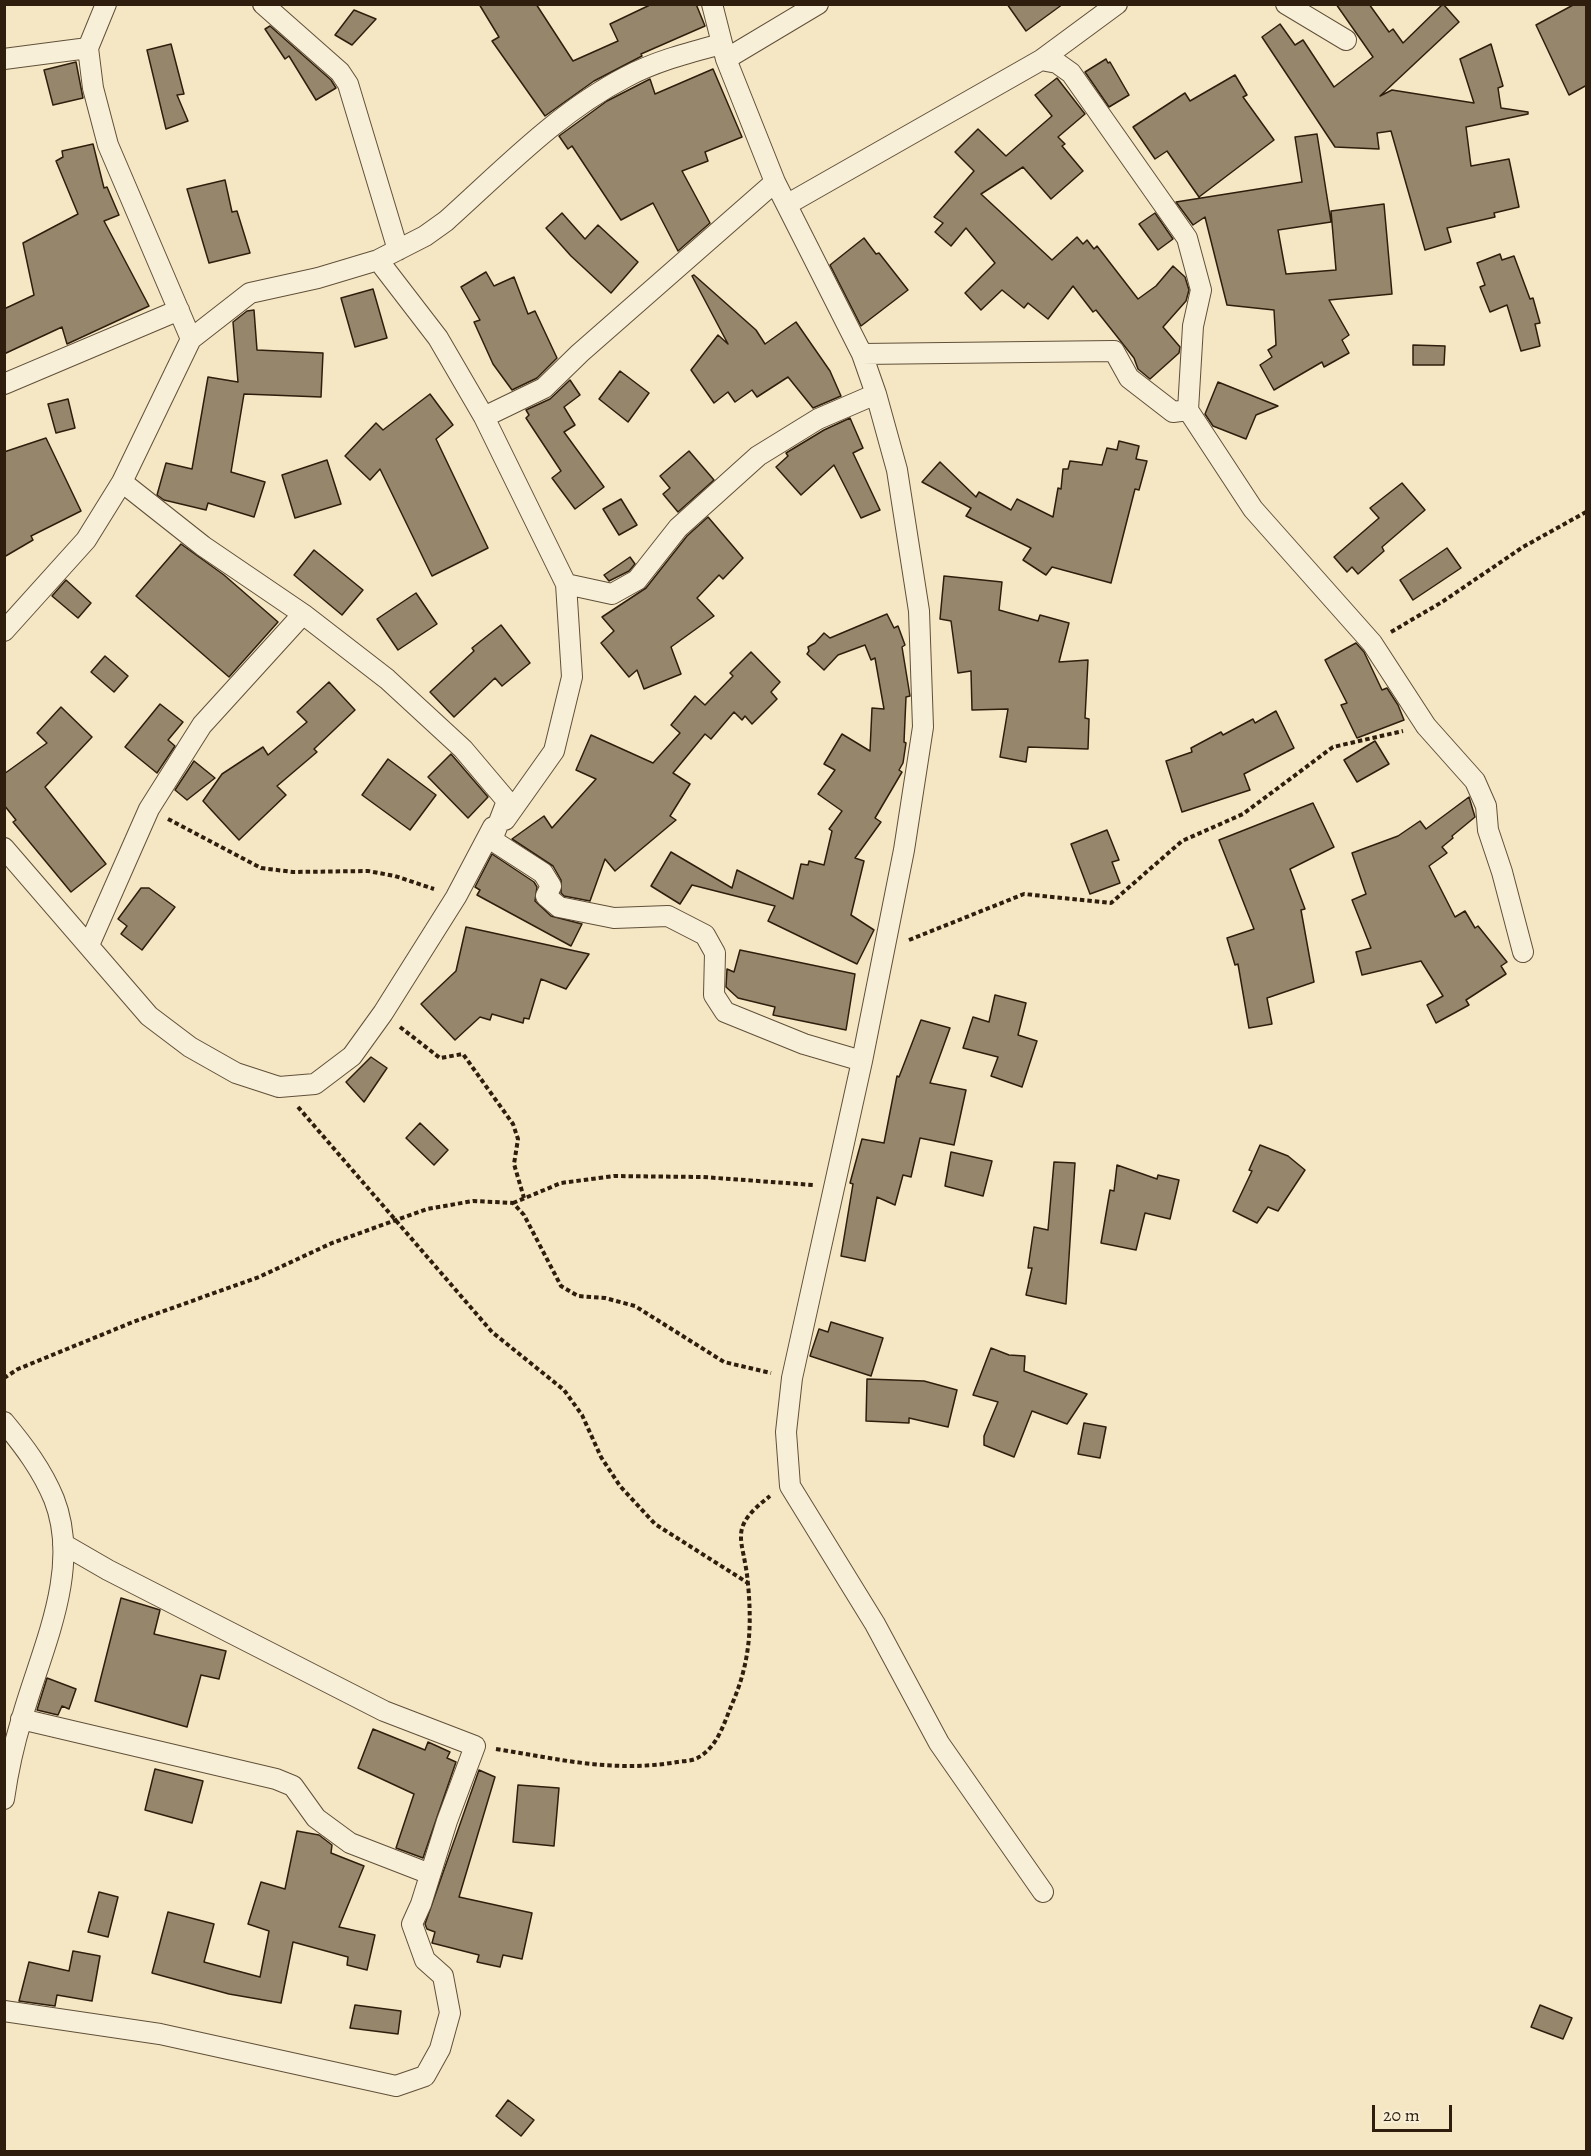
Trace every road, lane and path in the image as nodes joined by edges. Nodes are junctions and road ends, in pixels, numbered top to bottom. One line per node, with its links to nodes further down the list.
1 (106, 4): 8 (street)
2 (263, 4): 14 (street)
3 (712, 4): 9 (street)
4 (818, 4): 9 (street)
5 (1117, 4): 11 (street)
6 (1286, 4): 7 (street)
7 (1346, 40)
8 (88, 48): 10 (street); 16 (street)
9 (724, 51): 12 (street); 14 (street)
10 (4, 59)
11 (1041, 60): 13 (street); 21 (street)
12 (775, 182): 13 (street); 22 (street)
13 (788, 204): 18 (street)
14 (398, 250): 15 (street)
15 (378, 260): 17 (street); 22 (street)
16 (178, 310): 17 (street); 19 (street)
17 (190, 339): 23 (street)
18 (862, 354): 20 (street); 21 (street)
19 (4, 384)
20 (876, 394): 25 (street); 36 (street)
21 (1188, 410): 28 (street)
22 (484, 417): 25 (street)
23 (122, 482): 26 (street); 27 (street)
24 (1587, 512): 28 (path)
25 (566, 584): 32 (street)
26 (303, 614): 30 (street); 31 (street)
27 (4, 631)
28 (1372, 643): 29 (street)
29 (1426, 726): 36 (path); 37 (street)
30 (507, 801): 32 (street); 34 (street)
31 (149, 809): 34 (path); 35 (street)
32 (492, 840): 39 (street)
33 (4, 848): 35 (street)
34 (456, 897): 38 (street)
35 (89, 945): 40 (street)
36 (883, 951): 39 (street)
37 (1523, 951)
38 (383, 1013): 40 (street); 42 (path)
39 (862, 1061): 41 (street)
40 (279, 1087): 44 (path)
41 (835, 1187): 42 (path); 46 (street)
42 (524, 1198): 43 (path)
43 (513, 1203): 44 (path); 46 (path)
44 (396, 1220): 45 (path); 50 (path)
45 (4, 1378)
46 (792, 1378): 48 (street)
47 (4, 1422): 49 (street)
48 (790, 1486): 50 (path); 55 (street)
49 (63, 1544): 51 (street); 52 (street)
50 (748, 1582): 52 (path)
51 (21, 1719): 53 (street); 54 (street)
52 (474, 1746): 54 (street)
53 (4, 1798)
54 (430, 1874): 56 (street)
55 (1043, 1892)
56 (4, 2011)

